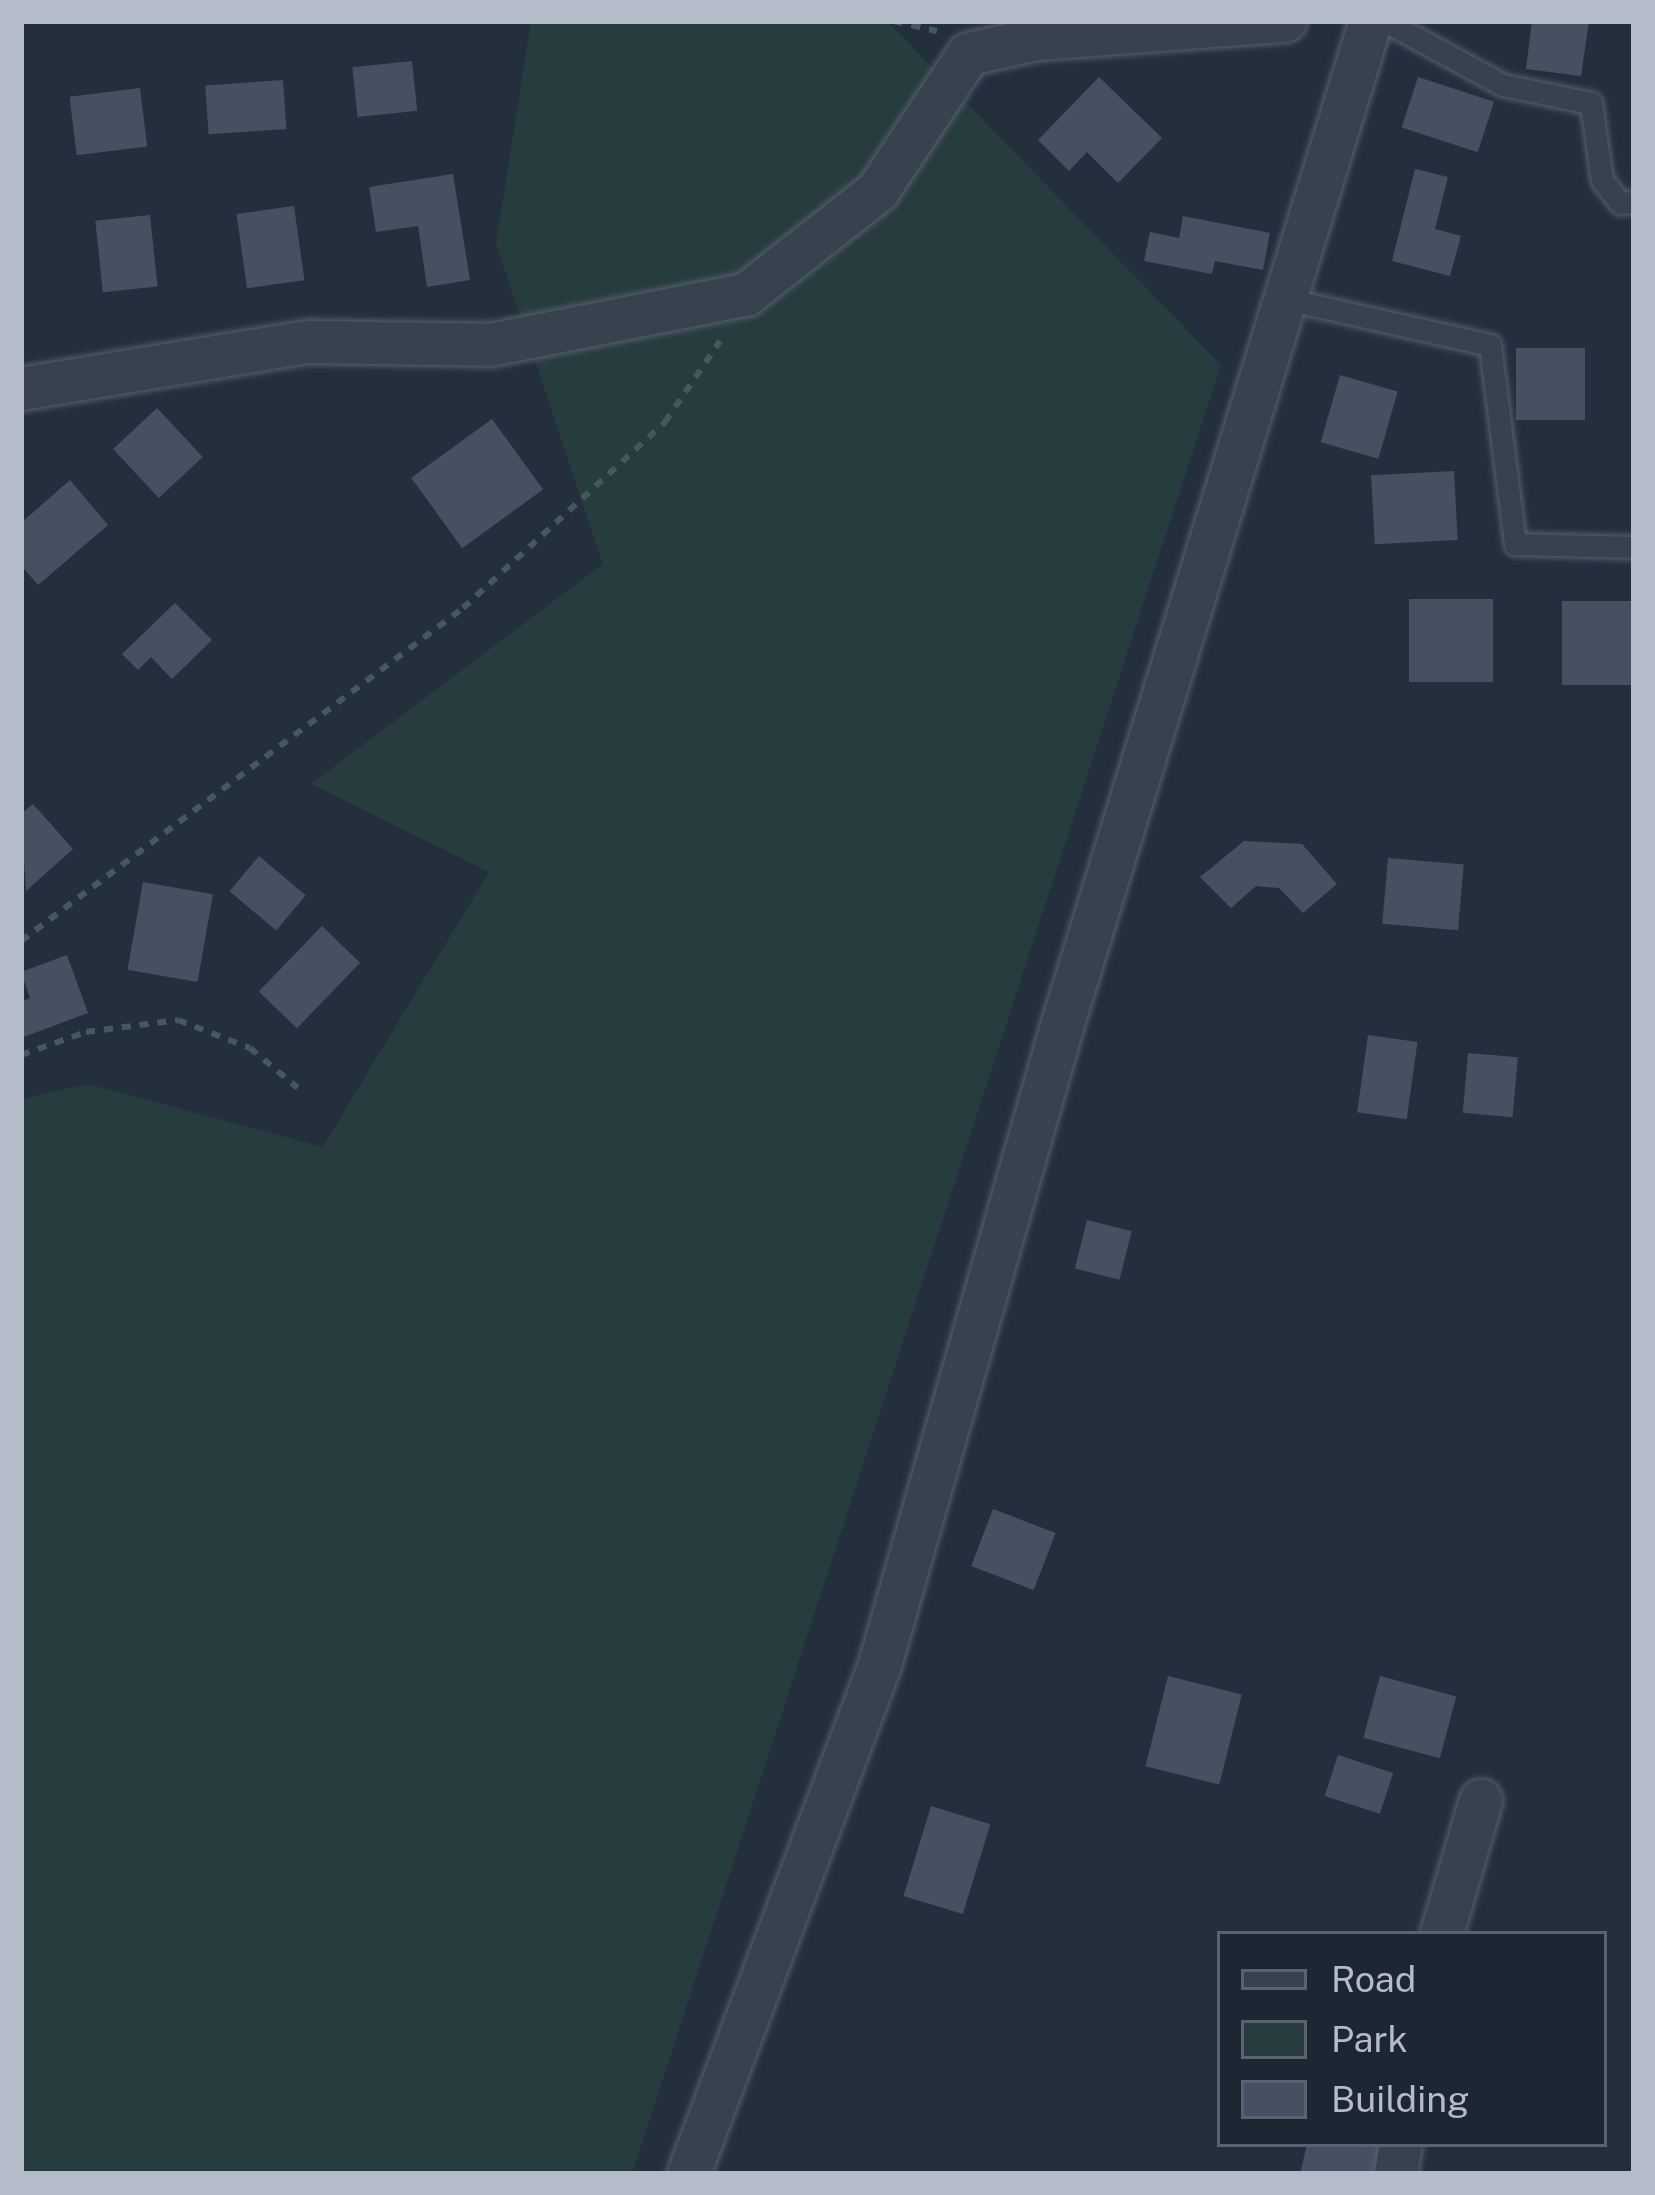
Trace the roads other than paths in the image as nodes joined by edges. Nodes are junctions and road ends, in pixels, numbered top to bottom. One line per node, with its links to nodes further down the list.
1 (1285, 21): 4 (street)
2 (1371, 21): 6 (street)
3 (1385, 21): 5 (lane)
4 (1039, 30): 7 (street)
5 (1634, 202)
6 (1286, 299): 8 (lane); 11 (street)
7 (21, 389)
8 (1634, 547)
9 (1481, 1801): 10 (street)
10 (1443, 1931)
11 (689, 2174)

